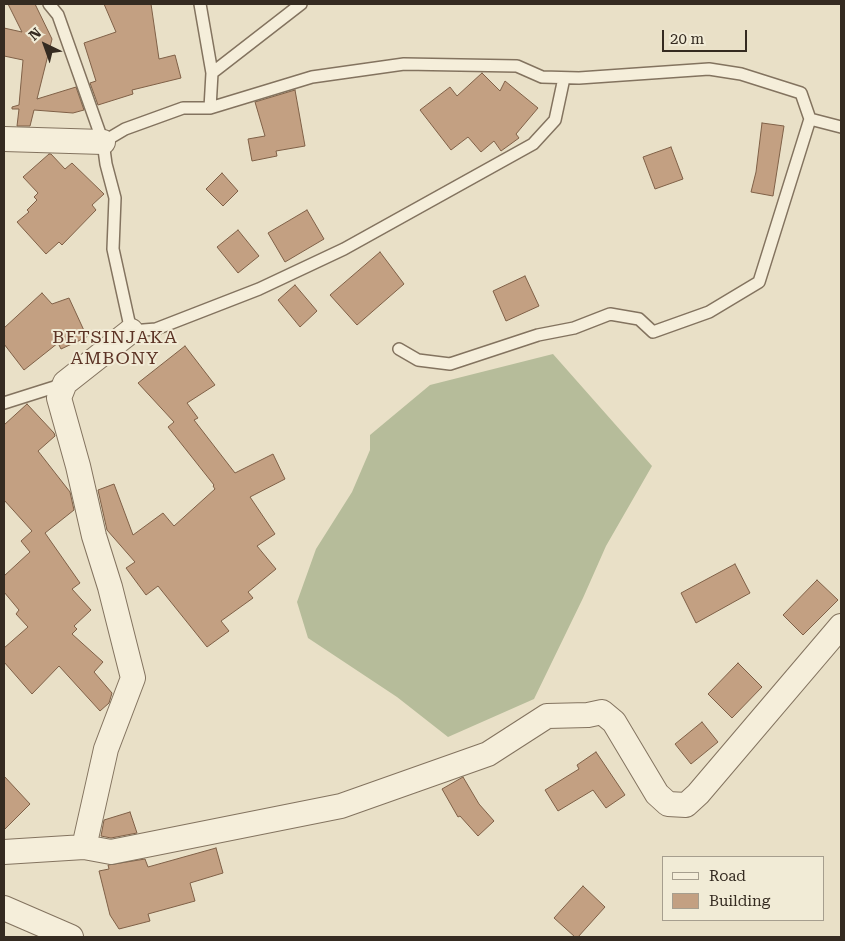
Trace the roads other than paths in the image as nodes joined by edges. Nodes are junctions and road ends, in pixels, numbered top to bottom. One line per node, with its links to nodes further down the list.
1 (49, 4): 10 (lane)
2 (200, 4): 4 (lane)
3 (301, 4): 4 (lane)
4 (212, 73): 6 (lane)
5 (564, 78): 6 (lane); 7 (lane); 11 (lane)
6 (210, 108): 10 (lane)
7 (810, 119): 8 (lane); 12 (lane)
8 (841, 127)
9 (4, 139): 10 (street)
10 (103, 142): 11 (lane)
11 (131, 332): 13 (street)
12 (399, 349)
13 (65, 383): 14 (lane); 16 (street)
14 (4, 402)
15 (841, 626): 16 (street)
16 (84, 847): 17 (street)
17 (4, 852)
18 (4, 908): 19 (street)
19 (71, 937)

